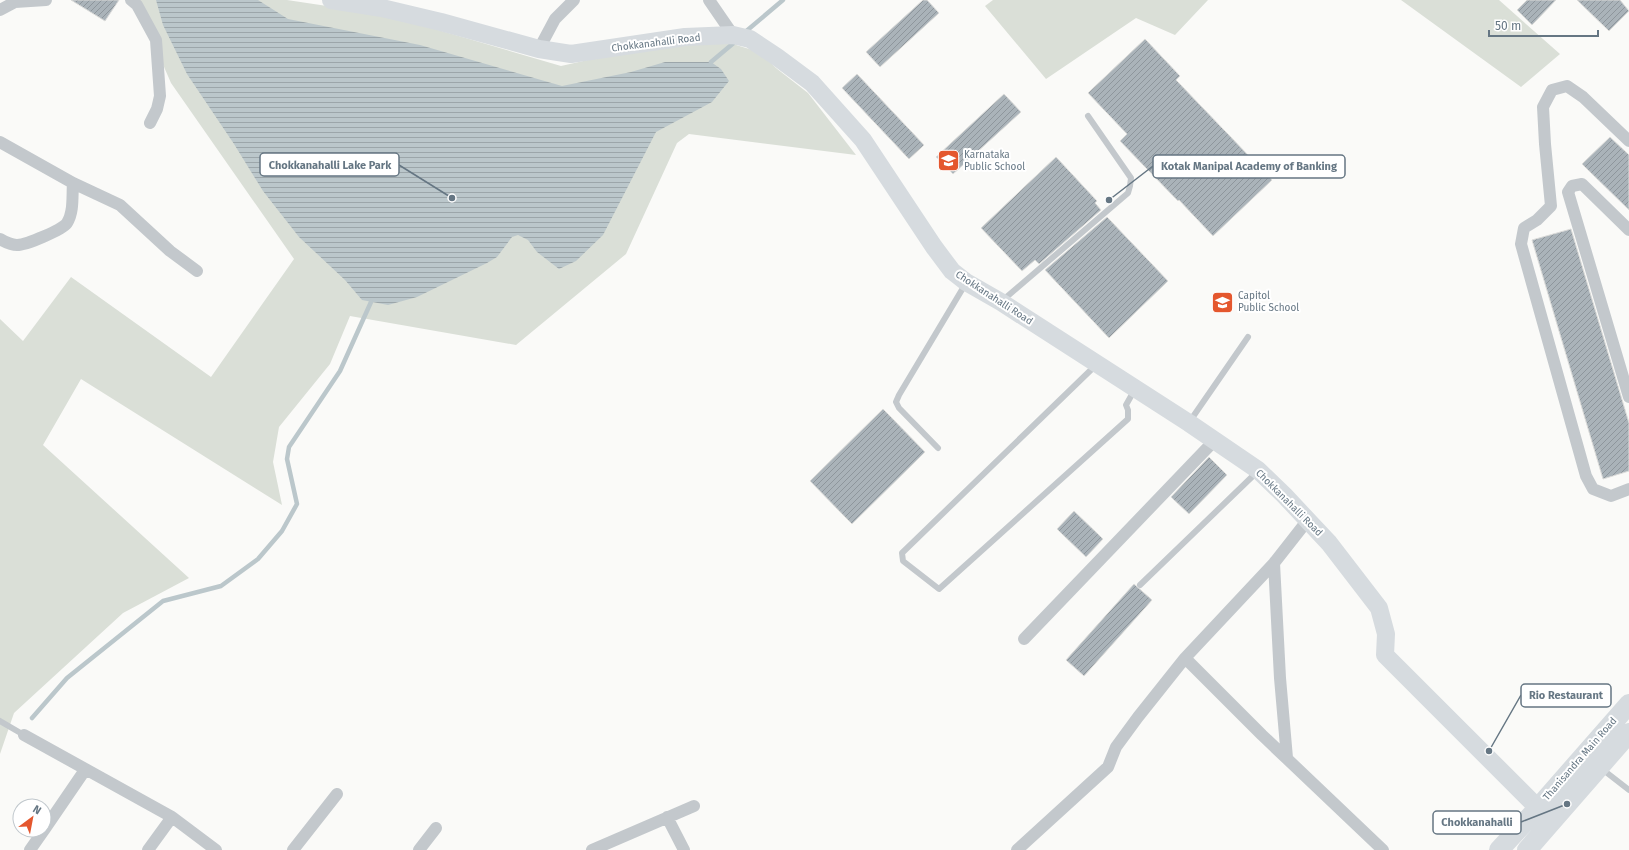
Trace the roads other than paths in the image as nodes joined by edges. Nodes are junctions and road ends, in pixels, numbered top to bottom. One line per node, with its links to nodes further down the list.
1 (46, 0): 6 (street)
2 (131, 0): 10 (street)
3 (331, 0): 8 (street, Chokkanahalli Road)
4 (574, 0): 8 (street)
5 (709, 0): 7 (street)
6 (0, 10)
7 (742, 37): 8 (street, Chokkanahalli Road); 17 (street, Chokkanahalli Road)
8 (539, 49)
9 (1088, 116): 18 (lane)
10 (150, 123)
11 (1629, 141): 27 (street)
12 (0, 142): 13 (street)
13 (73, 183): 15 (street); 16 (street)
14 (1629, 230): 22 (street)
15 (0, 239)
16 (197, 271)
17 (966, 282): 18 (street, Chokkanahalli Road); 25 (lane)
18 (1001, 302): 20 (street, Chokkanahalli Road)
19 (1248, 337): 23 (lane)
20 (1097, 364): 21 (street, Chokkanahalli Road); 21 (lane)
21 (1135, 388): 23 (street, Chokkanahalli Road)
22 (1629, 397)
23 (1189, 423): 24 (street, Chokkanahalli Road)
24 (1215, 440): 26 (street, Chokkanahalli Road); 31 (street)
25 (938, 448)
26 (1258, 470): 28 (street, Chokkanahalli Road); 30 (lane)
27 (1629, 490)
28 (1307, 521): 29 (street); 43 (street, Chokkanahalli Road)
29 (1274, 563): 32 (street); 37 (street)
30 (1140, 585)
31 (1024, 639)
32 (1185, 658): 37 (street); 57 (street)
33 (1629, 704): 43 (main road, Thanisandra Main Road)
34 (0, 722): 36 (lane)
35 (1629, 733): 38 (main road, Thanisandra Main Road)
36 (24, 735): 39 (street)
37 (1287, 758): 58 (street)
38 (1599, 766): 40 (lane); 47 (main road, Thanisandra Main Road)
39 (85, 770): 44 (street); 45 (street)
40 (1629, 790)
41 (337, 794): 54 (street)
42 (694, 806): 46 (street)
43 (1537, 809): 47 (street, Chokkanahalli Road); 59 (main road, Thanisandra Main Road)
44 (172, 817): 52 (street); 53 (street)
45 (52, 818)
46 (667, 818): 50 (street); 56 (street)
47 (1552, 822): 60 (main road, Thanisandra Main Road)
48 (436, 828): 55 (street)
49 (38, 838): 51 (street)
50 (598, 849)
51 (30, 850)
52 (148, 850)
53 (216, 850)
54 (293, 850)
55 (419, 850)
56 (684, 850)
57 (1017, 850)
58 (1382, 850)
59 (1499, 850)
60 (1527, 850)

